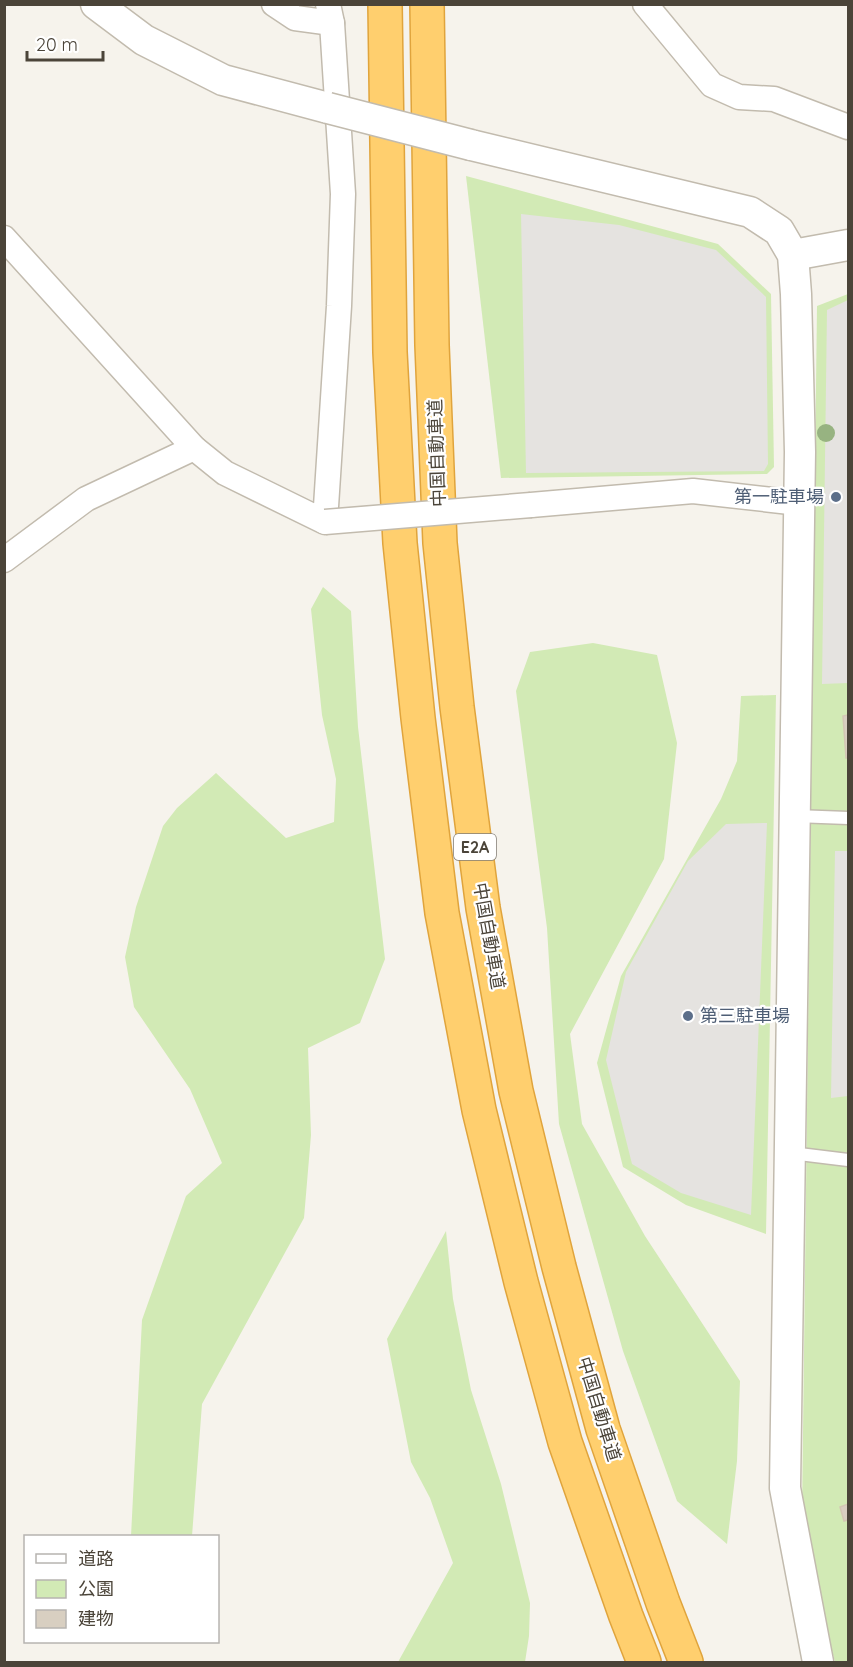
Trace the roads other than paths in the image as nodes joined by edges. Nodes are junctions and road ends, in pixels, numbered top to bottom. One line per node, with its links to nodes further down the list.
1 (96, 4): 10 (street, bridge)
2 (274, 4): 6 (street)
3 (385, 4): 20 (highway, E2A)
4 (427, 4): 19 (highway, 中国自動車道 / E2A)
5 (645, 4): 7 (street)
6 (330, 14): 13 (street)
7 (849, 127)
8 (4, 238): 11 (street)
9 (849, 245): 10 (street)
10 (793, 255): 12 (street)
11 (194, 448): 13 (street); 14 (street)
12 (799, 503): 13 (street, bridge); 15 (street)
13 (325, 522)
14 (4, 560)
15 (795, 816): 16 (lane); 17 (street)
16 (849, 818)
17 (790, 1152): 18 (lane); 23 (street)
18 (849, 1160)
19 (603, 1429): 21 (highway, 中国自動車道 / E2A); 22 (highway)
20 (644, 1662)
21 (686, 1662)
22 (710, 1662)
23 (818, 1662)

